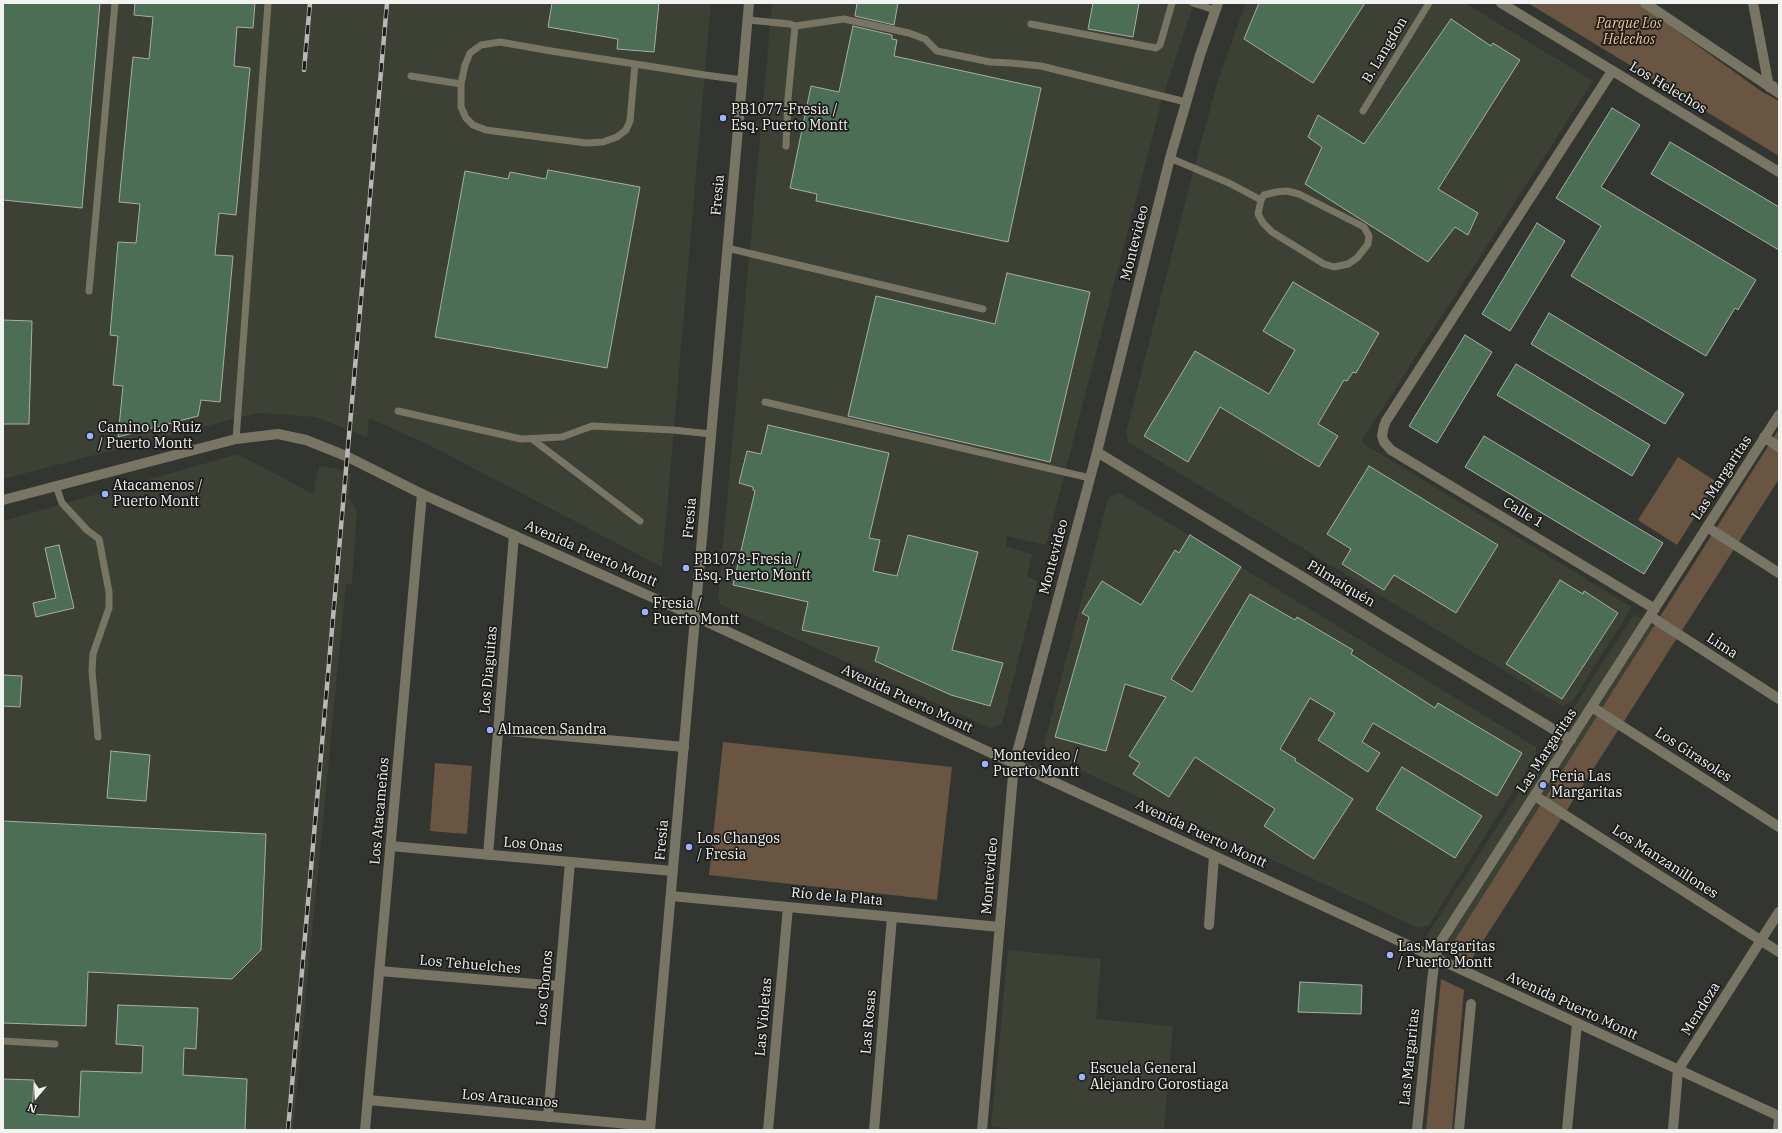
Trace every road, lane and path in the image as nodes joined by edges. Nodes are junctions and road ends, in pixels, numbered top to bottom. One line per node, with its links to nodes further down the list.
1 (115, 3): 28 (lane)
2 (268, 3): 35 (lane)
3 (749, 3): 11 (street, Fresia)
4 (1172, 3): 12 (lane)
5 (1194, 3): 10 (lane)
6 (1429, 3): 22 (lane, B. Langdon)
7 (1501, 3): 15 (street, Los Helechos)
8 (1645, 3): 19 (street)
9 (1753, 3): 19 (street)
10 (1217, 7): 21 (street, Montevideo)
11 (748, 20): 13 (lane); 17 (street, Fresia)
12 (1031, 24)
13 (795, 26): 21 (lane); 23 (lane)
14 (635, 64): 17 (lane); 18 (lane); 18 (lane)
15 (1612, 71): 25 (street, Los Helechos); 47 (street, Calle 1)
16 (411, 76): 18 (lane)
17 (742, 80): 27 (street, Fresia)
18 (461, 84)
19 (1774, 86): 20 (street)
20 (1779, 93)
21 (1186, 102): 24 (street, Montevideo)
22 (1363, 111)
23 (786, 146)
24 (1170, 158): 26 (lane); 38 (street, Montevideo)
25 (1779, 172)
26 (1261, 200): 26 (lane)
27 (727, 248): 29 (lane); 33 (street, Fresia)
28 (89, 291)
29 (983, 309)
30 (765, 402): 39 (lane)
31 (398, 411): 36 (lane)
32 (1779, 415): 34 (street, Las Margaritas)
33 (711, 434): 36 (lane); 48 (street, Fresia)
34 (1764, 437): 37 (street); 44 (street, Las Margaritas)
35 (236, 438): 40 (street, Avenida Puerto Montt); 41 (street, Avenida Puerto Montt)
36 (532, 439): 43 (lane)
37 (1779, 447)
38 (1097, 452): 39 (street, Montevideo); 53 (street, Pilmaiquén)
39 (1090, 478): 55 (street, Montevideo)
40 (56, 486): 42 (street, Avenida Puerto Montt); 52 (lane)
41 (422, 494): 45 (street, Avenida Puerto Montt); 58 (street, Los Atacameños)
42 (3, 500)
43 (640, 521)
44 (1707, 527): 46 (street); 47 (street, Las Margaritas)
45 (514, 535): 48 (street, Avenida Puerto Montt); 51 (street, Los Diaguitas)
46 (1779, 573)
47 (1652, 613): 49 (street, Lima); 50 (street, Las Margaritas)
48 (696, 617): 54 (street, Fresia); 55 (street, Avenida Puerto Montt)
49 (1779, 699)
50 (1592, 707): 53 (street, Las Margaritas); 57 (street, Los Girasoles)
51 (498, 730): 54 (street); 59 (street, Los Diaguitas)
52 (98, 737)
53 (1571, 740): 56 (street, Las Margaritas)
54 (684, 747): 62 (street, Fresia)
55 (1014, 764): 60 (street, Avenida Puerto Montt); 68 (street, Montevideo)
56 (1535, 796): 69 (street, Los Manzanillones); 71 (street, Las Margaritas)
57 (1779, 827)
58 (390, 846): 59 (street, Los Onas); 72 (street, Los Atacameños)
59 (488, 855): 61 (street, Los Onas)
60 (1214, 856): 67 (street); 71 (street, Avenida Puerto Montt)
61 (570, 862): 62 (street, Los Onas); 73 (street, Los Chonos)
62 (673, 871): 63 (street, Fresia)
63 (671, 896): 64 (street, Río de la Plata); 82 (street, Fresia)
64 (788, 907): 66 (street, Río de la Plata); 84 (street, Las Violetas)
65 (1779, 912): 69 (street, Mendoza)
66 (892, 917): 68 (street, Río de la Plata); 85 (street, Las Rosas)
67 (1209, 925)
68 (1000, 927): 86 (street, Montevideo)
69 (1761, 941): 70 (street, Los Manzanillones); 78 (street, Mendoza)
70 (1779, 952)
71 (1435, 957): 75 (street, Avenida Puerto Montt); 87 (street, Las Margaritas)
72 (379, 972): 73 (street, Los Tehuelches); 79 (street, Los Atacameños)
73 (559, 986): 80 (street, Los Chonos)
74 (1471, 1004): 88 (street)
75 (1577, 1023): 78 (street, Avenida Puerto Montt); 89 (street)
76 (3, 1041): 77 (lane)
77 (55, 1044)
78 (1678, 1070): 81 (street, Avenida Puerto Montt); 90 (street, Mendoza)
79 (368, 1100): 80 (street, Los Araucanos); 83 (street, Los Atacameños)
80 (548, 1117): 82 (street, Los Araucanos)
81 (1779, 1117): 91 (street)
82 (650, 1128)
83 (365, 1130)
84 (768, 1130)
85 (874, 1130)
86 (982, 1130)
87 (1417, 1130)
88 (1459, 1130)
89 (1567, 1130)
90 (1673, 1130)
91 (1778, 1130)

